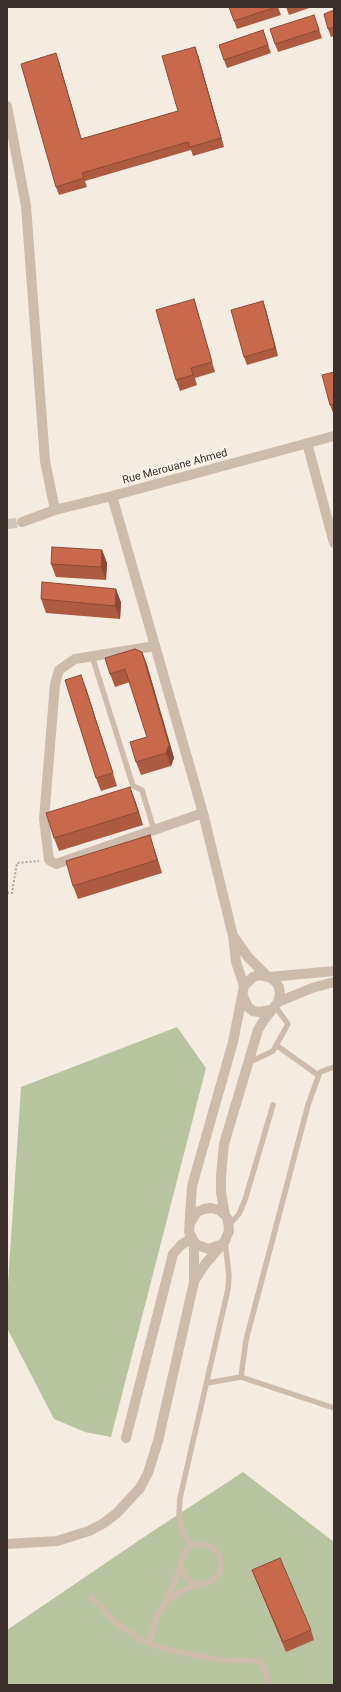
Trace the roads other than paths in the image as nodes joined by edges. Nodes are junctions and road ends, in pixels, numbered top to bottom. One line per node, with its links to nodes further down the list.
1 (7, 106): 5 (street)
2 (334, 436): 3 (street, Rue Merouane Ahmed)
3 (307, 443): 4 (street, Rue Merouane Ahmed); 7 (street)
4 (112, 496): 5 (street, Rue Merouane Ahmed); 8 (street)
5 (55, 510): 6 (street, Rue Merouane Ahmed)
6 (22, 522)
7 (334, 543)
8 (155, 646): 9 (street); 10 (street)
9 (92, 656): 11 (lane); 11 (street)
10 (203, 813): 11 (street); 12 (street)
11 (154, 830)
12 (233, 936): 14 (street); 16 (street)
13 (334, 970): 14 (street)
14 (268, 976): 16 (street); 17 (street)
15 (334, 982): 17 (street)
16 (243, 991): 17 (street); 24 (street)
17 (275, 1006): 18 (lane); 19 (street)
18 (276, 1045): 19 (lane); 21 (lane)
19 (248, 1063): 23 (street)
20 (334, 1067): 21 (lane)
21 (318, 1075): 29 (lane)
22 (273, 1105): 25 (lane)
23 (225, 1215): 24 (street); 25 (street)
24 (189, 1225): 26 (street)
25 (229, 1225): 27 (street)
26 (192, 1239): 27 (street); 28 (street); 32 (street)
27 (223, 1243): 28 (street); 30 (lane)
28 (194, 1282): 33 (street)
29 (241, 1376): 30 (lane); 31 (lane)
30 (206, 1383): 34 (lane)
31 (334, 1408)
32 (126, 1438)
33 (7, 1544)
34 (192, 1546): 35 (lane); 36 (lane)
35 (182, 1563): 36 (lane); 38 (lane)
36 (200, 1584): 38 (lane)
37 (92, 1597): 39 (lane)
38 (166, 1602): 39 (lane)
39 (149, 1644): 40 (lane)
40 (270, 1685)

